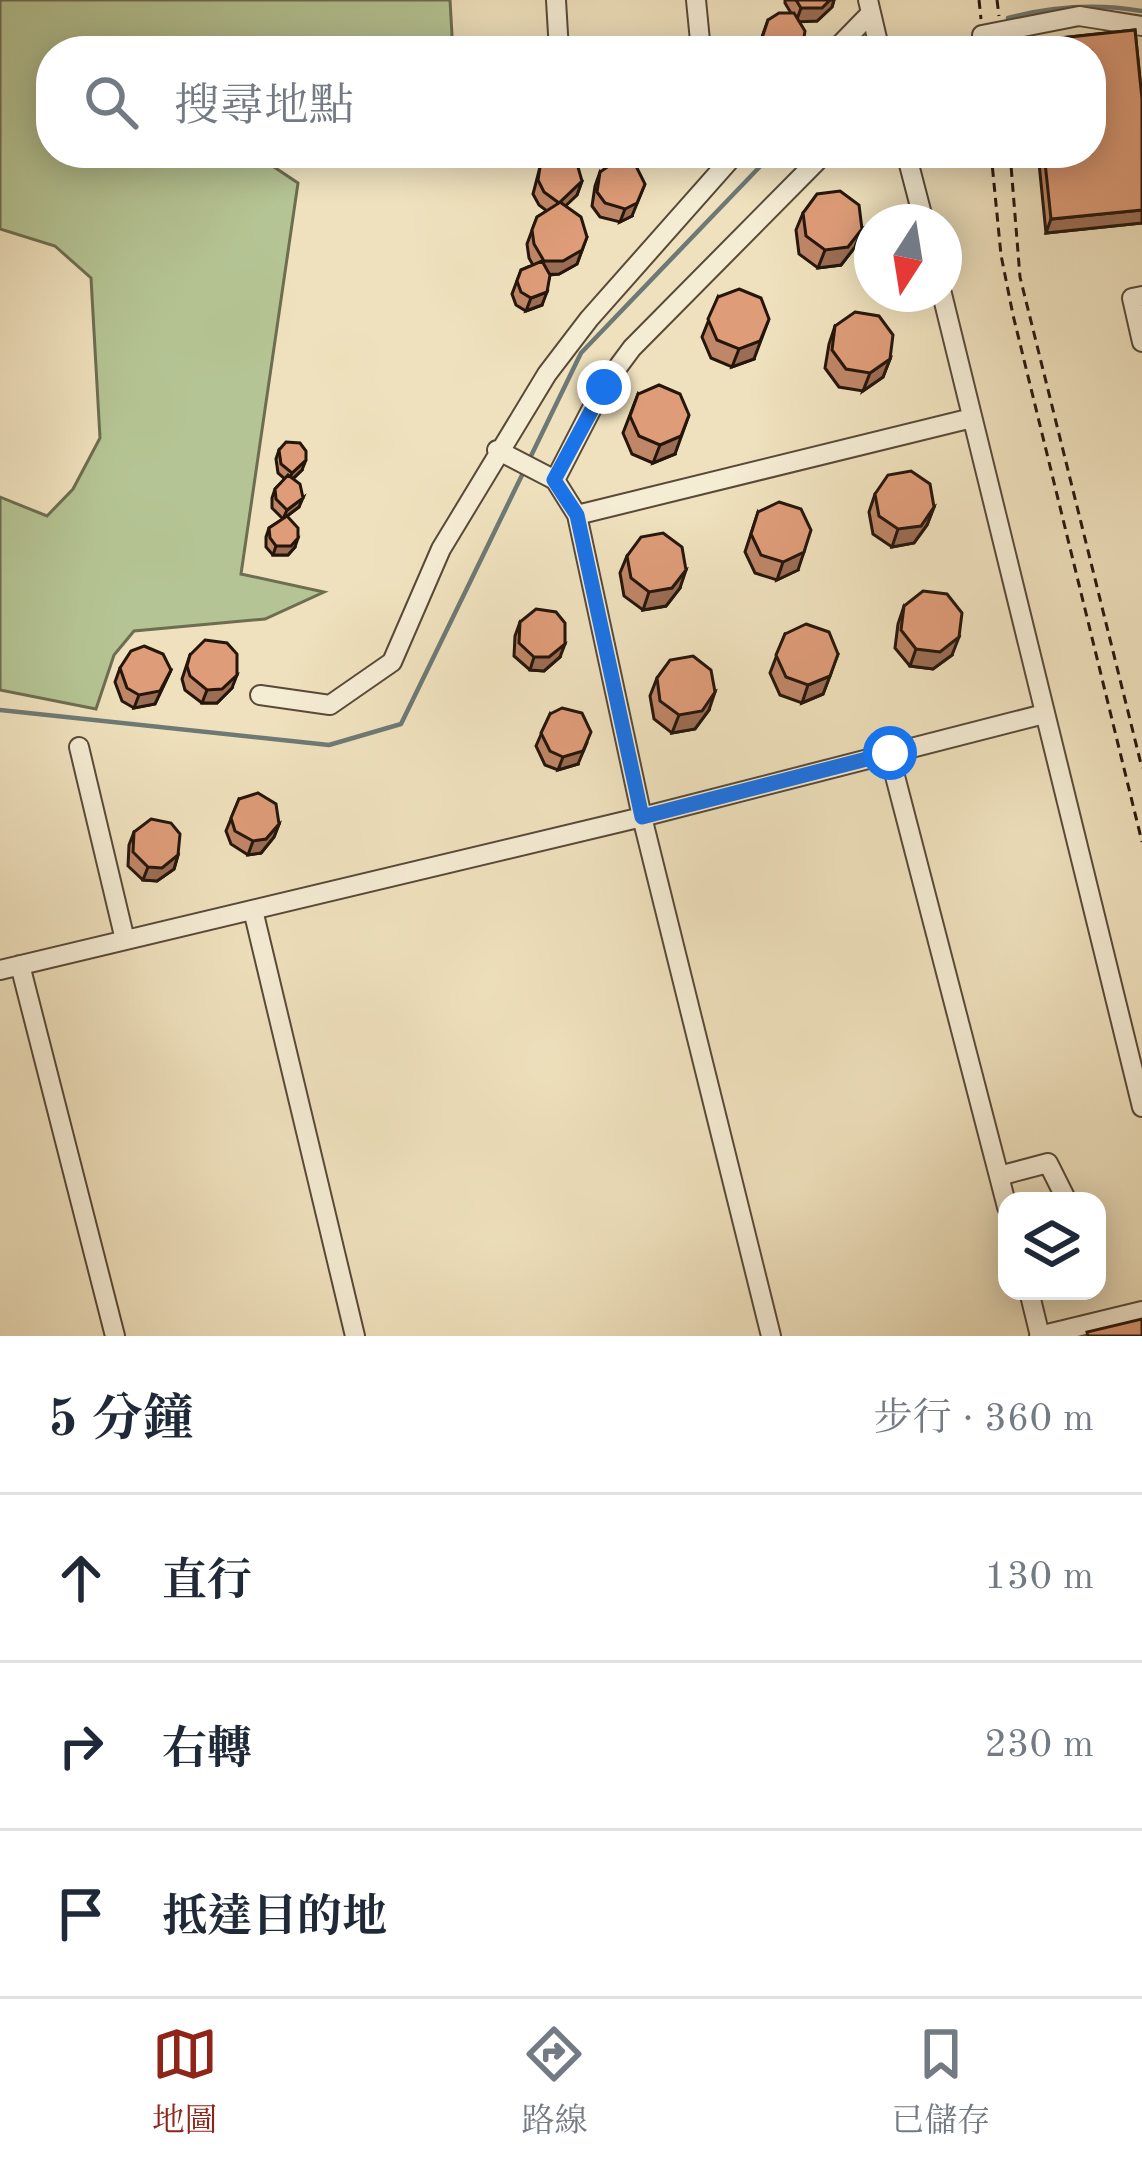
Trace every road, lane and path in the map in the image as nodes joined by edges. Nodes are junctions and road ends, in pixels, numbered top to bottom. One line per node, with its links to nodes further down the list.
1 (556, 0): 6 (lane)
2 (696, 0): 7 (lane)
3 (869, 7): 8 (lane)
4 (1142, 26): 5 (lane)
5 (982, 35)
6 (559, 36)
7 (700, 36)
8 (846, 36)
9 (723, 168): 19 (lane)
10 (809, 168): 20 (lane)
11 (911, 168): 14 (lane)
12 (992, 168): 28 (path)
13 (1011, 168): 26 (path)
14 (920, 204)
15 (1142, 296): 17 (lane)
16 (946, 312): 18 (lane)
17 (1142, 342)
18 (972, 418): 21 (lane); 23 (lane)
19 (497, 450): 20 (lane); 22 (lane)
20 (554, 480): 21 (lane)
21 (577, 515): 27 (lane)
22 (260, 694)
23 (1044, 714): 25 (lane); 32 (lane)
24 (79, 747): 30 (lane)
25 (890, 753): 27 (lane); 33 (lane)
26 (1142, 768)
27 (642, 817): 29 (lane); 40 (lane)
28 (1142, 842)
29 (253, 910): 30 (lane); 39 (lane)
30 (124, 940): 31 (lane)
31 (10, 968): 38 (lane)
32 (1142, 1107)
33 (999, 1176): 34 (lane); 35 (lane)
34 (1003, 1192)
35 (1062, 1192)
36 (1031, 1300): 41 (lane)
37 (1142, 1311): 41 (lane)
38 (116, 1336)
39 (355, 1336)
40 (771, 1336)
41 (1040, 1336)

